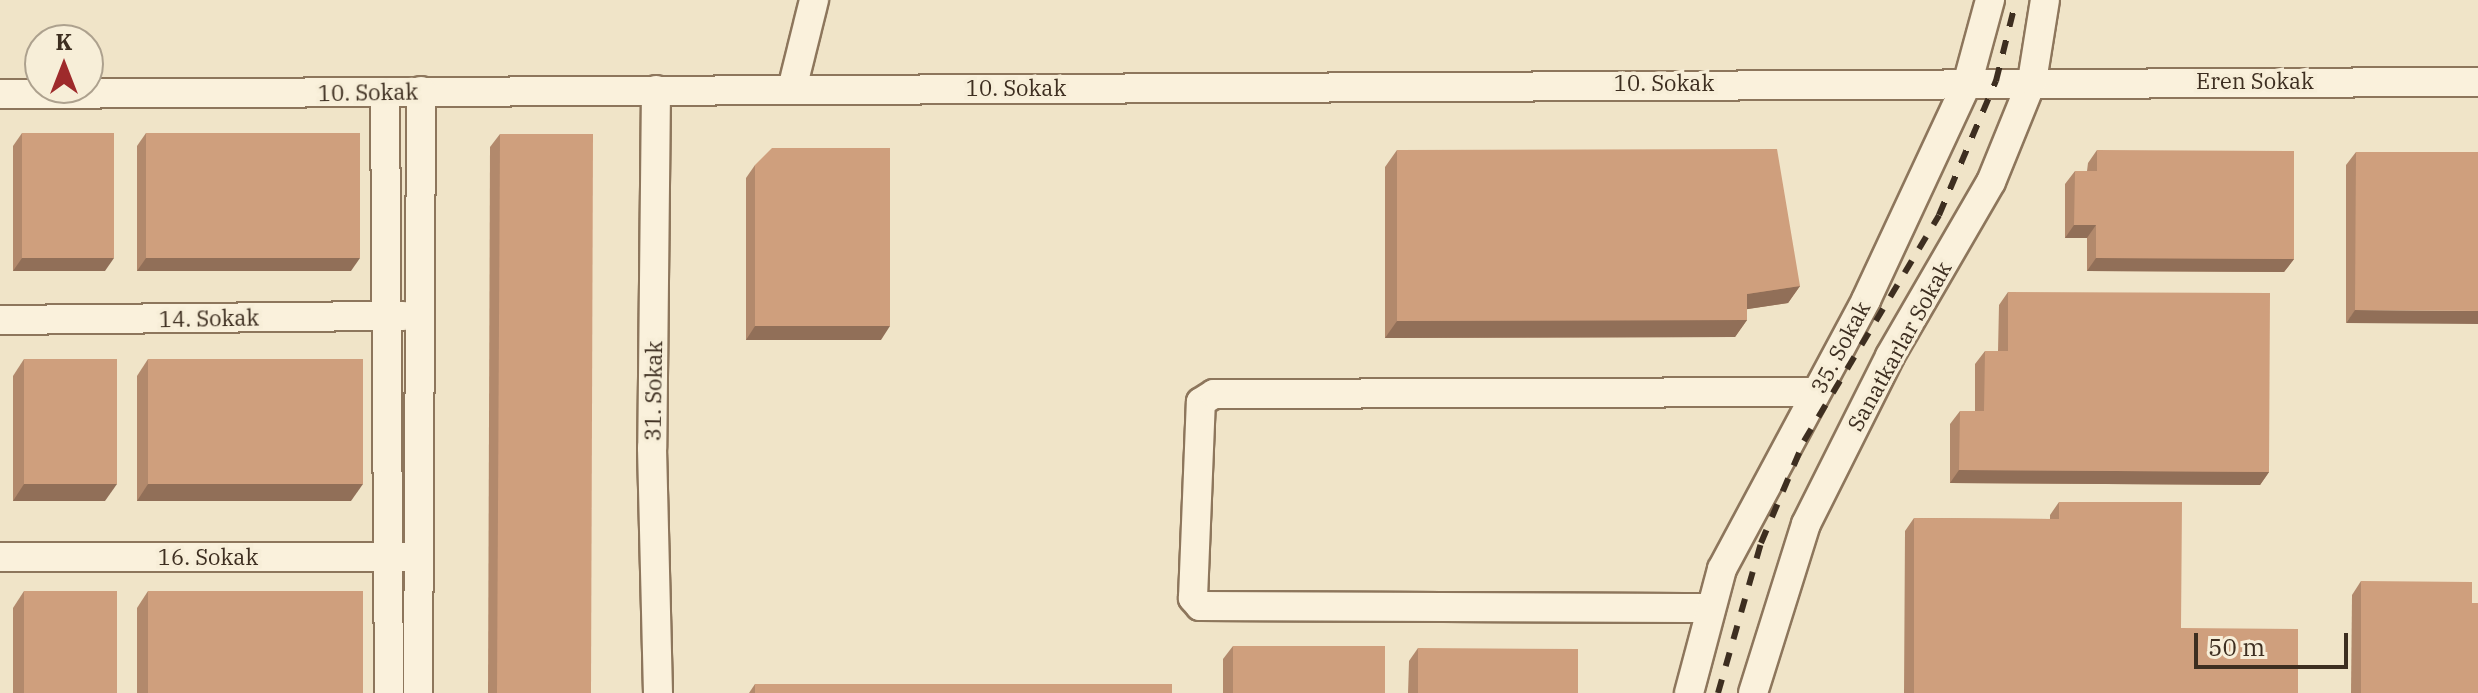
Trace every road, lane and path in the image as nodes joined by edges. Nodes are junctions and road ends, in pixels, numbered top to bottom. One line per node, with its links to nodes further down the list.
1 (814, 0): 7 (street)
2 (1990, 0): 4 (street, 35. Sokak)
3 (2045, 0): 5 (street, Sanatkarlar Sokak)
4 (1968, 81): 5 (street, 10. Sokak); 7 (street, 10. Sokak); 15 (street, 35. Sokak)
5 (2032, 81): 6 (street, Eren Sokak); 24 (street, Sanatkarlar Sokak)
6 (2478, 82)
7 (792, 89): 8 (street, 10. Sokak)
8 (656, 90): 9 (street, 10. Sokak); 22 (street, 31. Sokak)
9 (421, 91): 10 (street, 10. Sokak); 12 (street)
10 (385, 92): 11 (street, 10. Sokak); 13 (street)
11 (0, 94)
12 (419, 315): 13 (street, 14. Sokak); 18 (street)
13 (386, 316): 14 (street, 14. Sokak); 17 (street)
14 (0, 320)
15 (1816, 392): 19 (street, 35. Sokak); 19 (street)
16 (0, 557): 17 (street, 16. Sokak)
17 (388, 557): 18 (street, 16. Sokak); 20 (street)
18 (417, 557): 21 (street)
19 (1711, 608): 23 (street, 35. Sokak)
20 (389, 693)
21 (418, 693)
22 (658, 693)
23 (1689, 693)
24 (1753, 693)

